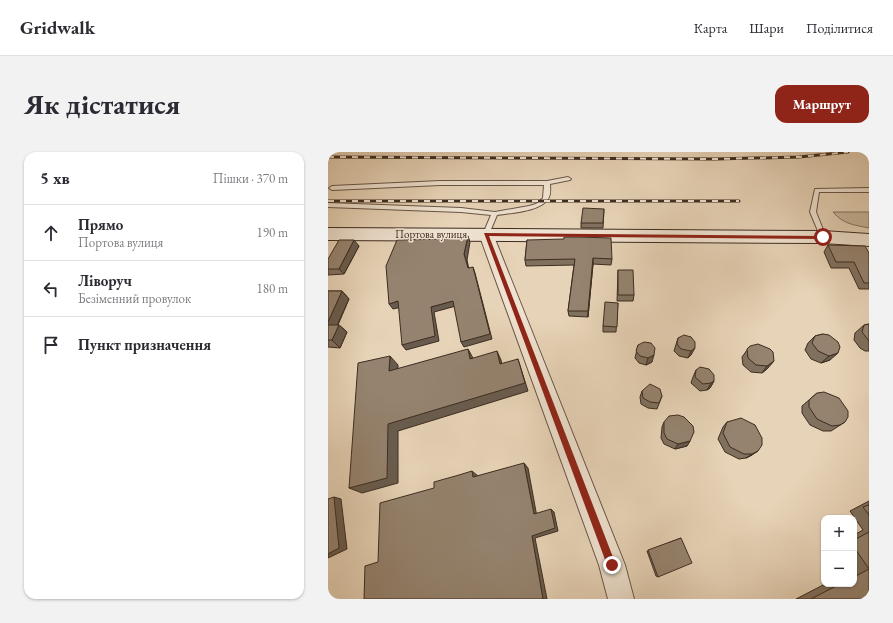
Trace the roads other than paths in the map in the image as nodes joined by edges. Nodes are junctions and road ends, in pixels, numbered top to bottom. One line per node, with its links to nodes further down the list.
1 (568, 179): 2 (lane)
2 (547, 183): 3 (lane); 6 (lane)
3 (332, 188)
4 (869, 190): 9 (lane)
5 (328, 205): 6 (lane)
6 (495, 214): 8 (lane)
7 (328, 234): 8 (main road, Портова вулиця)
8 (486, 234): 9 (main road, Портова вулиця); 11 (street)
9 (823, 237): 10 (main road, Портова вулиця)
10 (869, 240)
11 (621, 599)

